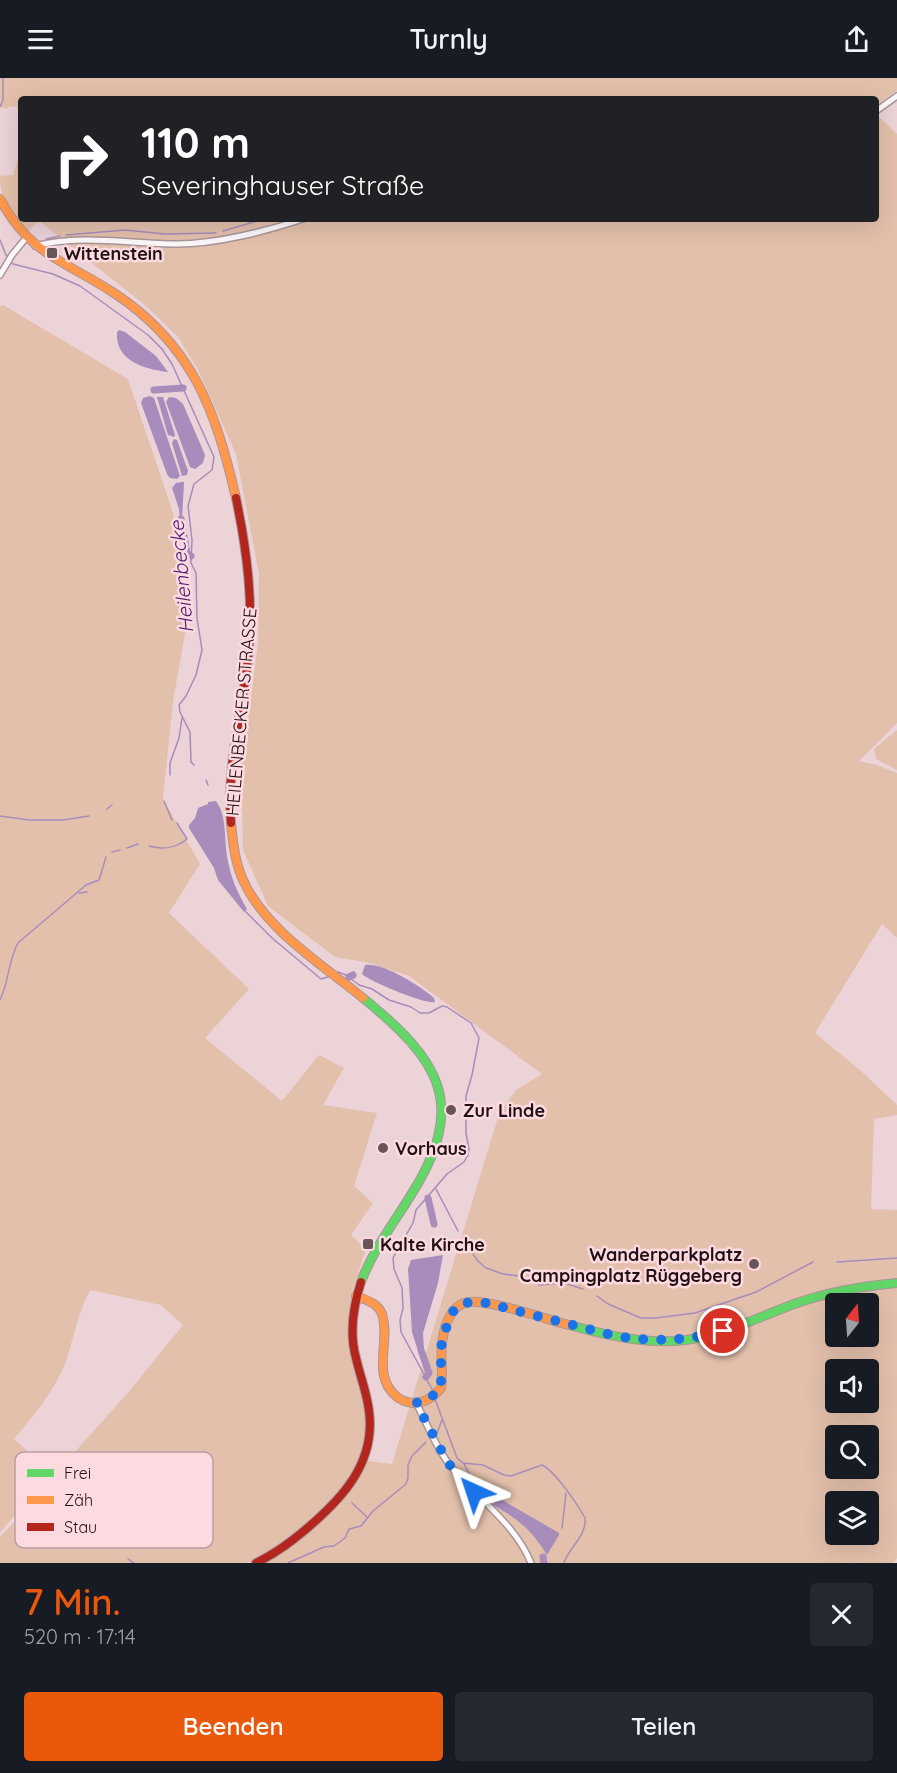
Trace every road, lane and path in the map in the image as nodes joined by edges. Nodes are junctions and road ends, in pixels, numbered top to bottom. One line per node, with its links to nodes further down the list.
1 (897, 96): 2 (street)
2 (879, 109)
3 (0, 198): 5 (main road, HEILENBECKER STRASSE)
4 (291, 222): 6 (street)
5 (26, 238): 6 (main road, HEILENBECKER STRASSE); 7 (street)
6 (35, 246): 9 (main road, HEILENBECKER STRASSE)
7 (0, 275)
8 (897, 1283): 10 (main road)
9 (356, 1296): 10 (main road); 11 (main road, HEILENBECKER STRASSE)
10 (416, 1403): 12 (street)
11 (256, 1563)
12 (531, 1563)

